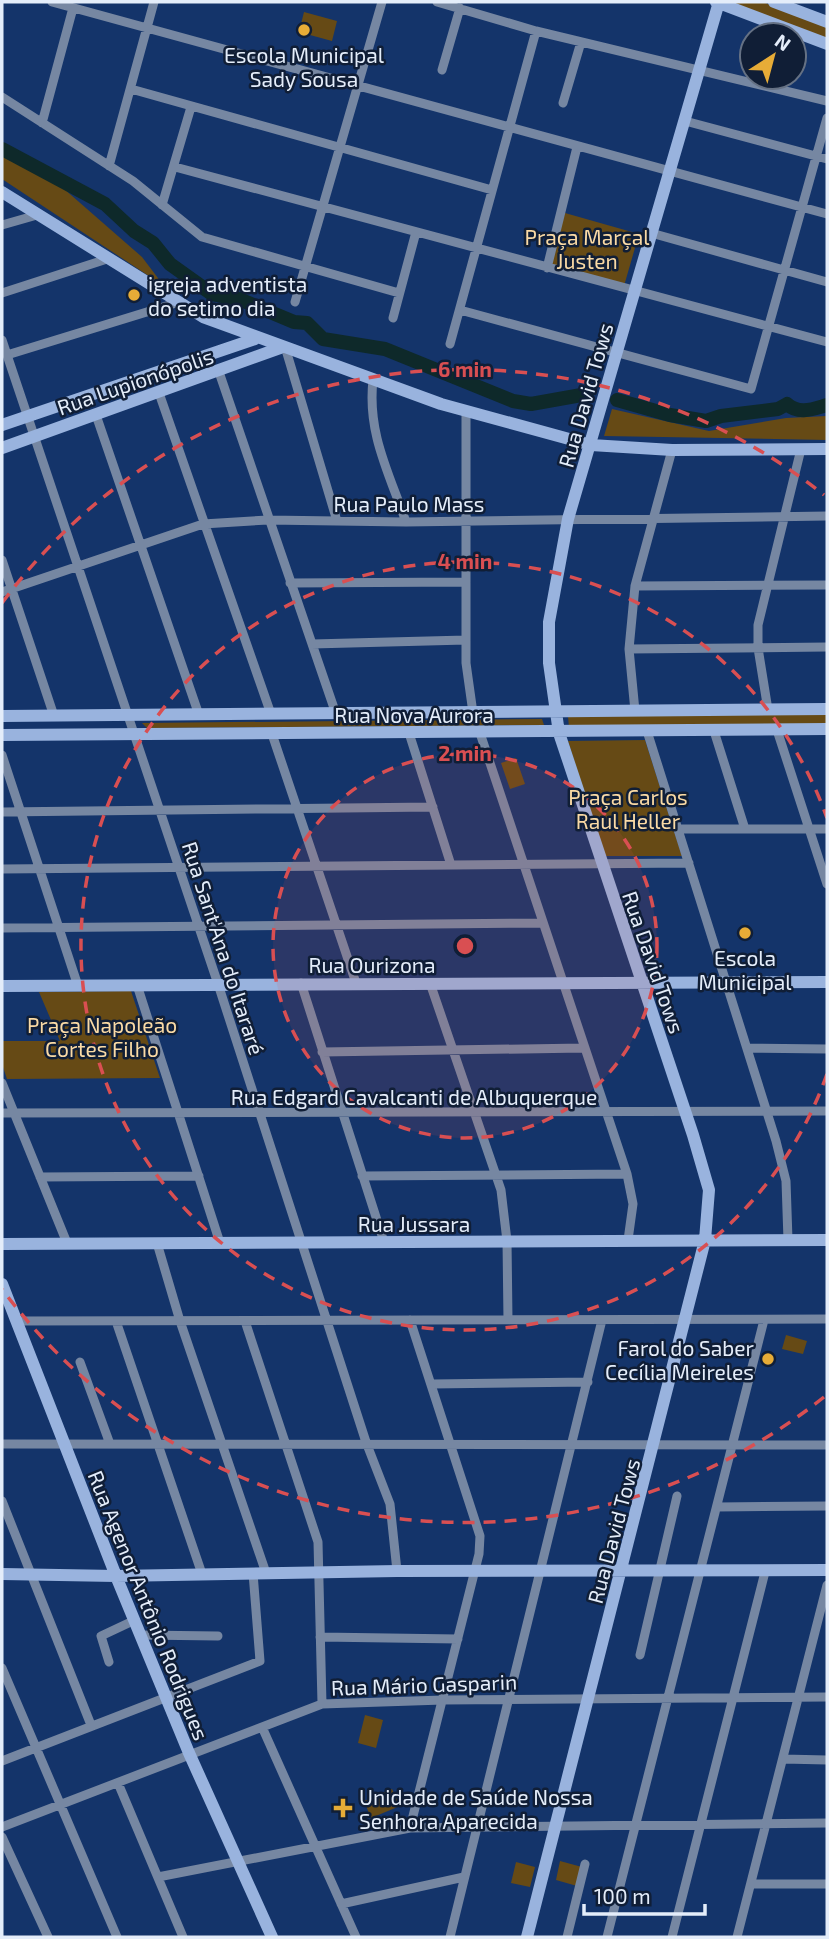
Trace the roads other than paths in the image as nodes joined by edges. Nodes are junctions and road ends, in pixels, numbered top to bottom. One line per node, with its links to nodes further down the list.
1 (52, 2): 7 (street)
2 (154, 2): 10 (street)
3 (382, 2): 16 (street)
4 (437, 2): 8 (street)
5 (718, 2): 13 (street); 15 (street, Rua David Tows)
6 (774, 2): 9 (street)
7 (73, 8): 10 (street); 24 (street)
8 (460, 8): 11 (street); 14 (street)
9 (827, 22)
10 (146, 29): 16 (street); 17 (street)
11 (536, 31): 12 (street); 25 (street)
12 (581, 42): 15 (street); 20 (street)
13 (827, 44)
14 (442, 71)
15 (700, 71): 19 (street); 23 (street, Rua David Tows)
16 (358, 87): 25 (street); 27 (street)
17 (131, 89): 21 (street); 30 (street)
18 (2, 97): 24 (street)
19 (827, 101)
20 (563, 103)
21 (191, 107): 27 (street); 31 (street)
22 (827, 118): 28 (street)
23 (685, 121): 28 (street); 32 (street, Rua David Tows)
24 (42, 122): 30 (street)
25 (510, 128): 26 (street); 33 (street)
26 (577, 147): 32 (street); 46 (street)
27 (340, 149): 33 (street); 36 (street)
28 (816, 156): 29 (street); 37 (street)
29 (827, 159)
30 (109, 166): 35 (street)
31 (175, 167): 35 (street); 36 (street)
32 (670, 172): 37 (street); 42 (street, Rua David Tows)
33 (492, 190): 43 (street)
34 (2, 192): 39 (street)
35 (163, 205): 45 (street)
36 (323, 207): 41 (street); 45 (street)
37 (803, 207): 38 (street); 47 (street)
38 (827, 214)
39 (37, 215): 40 (street); 44 (street)
40 (2, 226)
41 (416, 232): 43 (street); 51 (street)
42 (651, 233): 47 (street); 49 (street, Rua David Tows)
43 (475, 249): 46 (street); 54 (street)
44 (107, 259): 50 (street); 53 (street)
45 (307, 267): 51 (street); 52 (street)
46 (547, 268): 49 (street)
47 (786, 271): 48 (street); 56 (street)
48 (827, 282)
49 (635, 292): 56 (street); 62 (street, Rua David Tows)
50 (2, 293)
51 (399, 293): 55 (street)
52 (295, 302)
53 (176, 303): 57 (street); 63 (street)
54 (460, 310): 60 (street); 62 (street)
55 (393, 318)
56 (770, 327): 59 (street); 62 (street)
57 (255, 339): 61 (street); 69 (street, Rua Lupionópolis)
58 (2, 340): 63 (street, Rua Sant'Ana do Itararé)
59 (827, 342)
60 (450, 344)
61 (283, 349): 64 (street, Rua Lupionópolis); 65 (street); 82 (street)
62 (617, 354): 72 (street, Rua David Tows)
63 (7, 355): 69 (street, Rua Sant'Ana do Itararé)
64 (219, 372): 66 (street, Rua Lupionópolis); 80 (street)
65 (373, 380): 67 (street); 84 (street)
66 (159, 393): 68 (street, Rua Lupionópolis); 85 (street)
67 (466, 412): 72 (street); 83 (street)
68 (96, 415): 71 (street, Rua Lupionópolis); 86 (street)
69 (26, 417): 70 (street, Rua Lupionópolis); 71 (street, Rua Sant'Ana do Itararé)
70 (2, 425)
71 (33, 437): 73 (street, Rua Lupionópolis); 88 (street, Rua Sant'Ana do Itararé)
72 (591, 446): 76 (street); 79 (street, Rua David Tows)
73 (2, 448)
74 (801, 449): 75 (street); 76 (street); 78 (street)
75 (827, 449)
76 (672, 450): 81 (street)
77 (827, 516): 78 (street, Rua Paulo Mass)
78 (783, 517): 81 (street, Rua Paulo Mass); 93 (street)
79 (568, 519): 81 (street, Rua Paulo Mass); 83 (street, Rua Paulo Mass); 105 (street, Rua David Tows)
80 (268, 520): 82 (street, Rua Paulo Mass); 85 (street, Rua Paulo Mass); 90 (street)
81 (653, 520): 92 (street)
82 (337, 521): 84 (street, Rua Paulo Mass)
83 (464, 521): 84 (street, Rua Paulo Mass); 89 (street)
84 (406, 522)
85 (203, 524): 86 (street, Rua Paulo Mass); 108 (street)
86 (141, 545): 88 (street, Rua Paulo Mass); 111 (street)
87 (2, 560): 94 (street)
88 (76, 567): 94 (street, Rua Paulo Mass); 110 (street, Rua Sant'Ana do Itararé)
89 (466, 582): 90 (street); 95 (street)
90 (290, 583): 96 (street)
91 (827, 584): 93 (street)
92 (635, 586): 93 (street); 99 (street)
93 (765, 586): 98 (street)
94 (6, 590): 113 (street)
95 (466, 640): 96 (street); 107 (street)
96 (312, 644): 109 (street)
97 (827, 647): 98 (street)
98 (758, 648): 99 (street); 103 (street)
99 (629, 649): 104 (street)
100 (827, 709): 103 (street, Rua Nova Aurora)
101 (673, 710): 102 (street, Rua Nova Aurora); 104 (street, Rua Nova Aurora); 116 (street)
102 (695, 710): 103 (street, Rua Nova Aurora); 117 (street)
103 (768, 710)
104 (635, 711): 105 (street, Rua Nova Aurora)
105 (556, 712): 107 (street, Rua Nova Aurora); 122 (street, Rua David Tows)
106 (371, 713): 107 (street, Rua Nova Aurora); 109 (street, Rua Nova Aurora); 125 (street)
107 (473, 713)
108 (271, 714): 109 (street, Rua Nova Aurora); 111 (street, Rua Nova Aurora)
109 (336, 714)
110 (126, 715): 111 (street, Rua Nova Aurora); 113 (street, Rua Nova Aurora); 123 (street, Rua Sant'Ana do Itararé)
111 (199, 715)
112 (2, 716): 113 (street, Rua Nova Aurora)
113 (54, 716)
114 (827, 729): 115 (street, Rua Nova Aurora)
115 (777, 730): 118 (street, Rua Nova Aurora); 135 (street)
116 (678, 731): 117 (street, Rua Nova Aurora); 119 (street, Rua Nova Aurora)
117 (697, 731): 118 (street, Rua Nova Aurora)
118 (714, 731): 134 (street)
119 (647, 732): 122 (street, Rua Nova Aurora); 133 (street)
120 (409, 733): 121 (street, Rua Nova Aurora); 125 (street, Rua Nova Aurora); 129 (street)
121 (480, 733): 122 (street, Rua Nova Aurora); 139 (street)
122 (559, 733): 137 (street, Rua David Tows)
123 (134, 734): 124 (street, Rua Nova Aurora); 126 (street, Rua Nova Aurora); 130 (street, Rua Sant'Ana do Itararé)
124 (272, 734): 125 (street, Rua Nova Aurora); 128 (street)
125 (372, 734)
126 (2, 735)
127 (2, 755): 131 (street)
128 (298, 807): 129 (street); 130 (street); 141 (street)
129 (433, 807): 140 (street)
130 (159, 810): 131 (street); 144 (street, Rua Sant'Ana do Itararé)
131 (21, 811): 132 (street); 143 (street)
132 (2, 812)
133 (677, 829): 134 (street); 138 (street)
134 (745, 829): 135 (street)
135 (809, 829): 136 (street); 145 (street)
136 (827, 829)
137 (600, 863): 138 (street); 139 (street); 153 (street, Rua David Tows)
138 (689, 863): 152 (street)
139 (522, 864): 140 (street); 147 (street)
140 (452, 865): 141 (street)
141 (318, 867): 144 (street); 146 (street)
142 (2, 869): 143 (street)
143 (40, 869): 144 (street); 149 (street)
144 (179, 869): 150 (street, Rua Sant'Ana do Itararé)
145 (827, 884)
146 (337, 922): 147 (street); 150 (street); 155 (street)
147 (541, 923): 151 (street)
148 (2, 928): 149 (street)
149 (59, 928): 150 (street); 161 (street)
150 (199, 928): 157 (street, Rua Sant'Ana do Itararé)
151 (560, 981): 153 (street, Rua Ourizona); 156 (street, Rua Ourizona); 162 (street)
152 (726, 981): 153 (street, Rua Ourizona); 154 (street, Rua Ourizona); 163 (street)
153 (641, 982): 176 (street, Rua David Tows)
154 (827, 982)
155 (356, 983): 156 (street, Rua Ourizona); 158 (street, Rua Ourizona)
156 (430, 983): 165 (street)
157 (218, 984): 158 (street, Rua Ourizona); 159 (street, Rua Ourizona); 177 (street, Rua Sant'Ana do Itararé)
158 (301, 984): 166 (street)
159 (137, 985): 161 (street, Rua Ourizona); 172 (street)
160 (2, 986): 161 (street, Rua Ourizona)
161 (78, 986)
162 (583, 1048): 165 (street); 175 (street)
163 (748, 1048): 164 (street); 168 (street)
164 (827, 1049)
165 (454, 1050): 166 (street); 174 (street)
166 (322, 1052): 173 (street)
167 (2, 1083): 170 (street)
168 (767, 1111): 169 (street, Rua Edgard Cavalcanti de Albuquerque); 176 (street, Rua Edgard Cavalcanti de Albuquerque); 185 (street)
169 (827, 1111)
170 (13, 1112): 171 (street, Rua Edgard Cavalcanti de Albuquerque); 172 (street, Rua Edgard Cavalcanti de Albuquerque); 182 (street)
171 (2, 1113)
172 (180, 1113): 177 (street, Rua Edgard Cavalcanti de Albuquerque); 180 (street)
173 (341, 1113): 174 (street, Rua Edgard Cavalcanti de Albuquerque); 177 (street, Rua Edgard Cavalcanti de Albuquerque); 181 (street)
174 (475, 1113): 175 (street, Rua Edgard Cavalcanti de Albuquerque); 179 (street)
175 (604, 1113): 176 (street, Rua Edgard Cavalcanti de Albuquerque); 178 (street)
176 (686, 1113): 184 (street, Rua David Tows)
177 (260, 1114): 189 (street, Rua Sant'Ana do Itararé)
178 (627, 1174): 179 (street); 183 (street)
179 (496, 1175): 181 (street); 187 (street)
180 (200, 1176): 182 (street); 188 (street)
181 (362, 1176): 190 (street)
182 (40, 1177): 191 (street)
183 (628, 1240): 184 (street, Rua Jussara); 187 (street, Rua Jussara)
184 (705, 1240): 185 (street, Rua Jussara); 199 (street, Rua David Tows)
185 (788, 1240): 186 (street, Rua Jussara)
186 (827, 1240)
187 (507, 1241): 190 (street, Rua Jussara); 197 (street)
188 (220, 1242): 189 (street, Rua Jussara); 192 (street, Rua Jussara)
189 (302, 1242): 190 (street, Rua Jussara); 205 (street, Rua Sant'Ana do Itararé)
190 (384, 1242)
191 (67, 1243): 192 (street, Rua Jussara); 193 (street, Rua Jussara)
192 (156, 1243): 203 (street)
193 (2, 1244)
194 (2, 1284): 201 (street, Rua Agenor Antônio Rodrigues)
195 (827, 1319): 200 (street)
196 (410, 1320): 197 (street); 205 (street); 208 (street)
197 (508, 1320): 198 (street)
198 (603, 1320): 199 (street); 207 (street)
199 (685, 1320): 200 (street); 219 (street, Rua David Tows)
200 (764, 1320): 220 (street)
201 (17, 1321): 202 (street); 210 (street, Rua Agenor Antônio Rodrigues)
202 (116, 1321): 203 (street); 211 (street)
203 (180, 1321): 204 (street); 212 (street)
204 (244, 1321): 205 (street); 213 (street)
205 (327, 1321): 209 (street, Rua Sant'Ana do Itararé)
206 (79, 1362): 216 (street)
207 (588, 1382): 208 (street); 217 (street)
208 (432, 1384): 214 (street)
209 (366, 1442): 213 (street); 214 (street); 227 (street, Rua Sant'Ana do Itararé)
210 (62, 1443): 215 (street); 216 (street); 238 (street, Rua Agenor Antônio Rodrigues)
211 (158, 1443): 212 (street); 216 (street); 237 (street)
212 (223, 1443): 213 (street); 230 (street)
213 (285, 1443): 231 (street)
214 (452, 1443): 217 (street); 228 (street)
215 (2, 1444)
216 (110, 1444)
217 (572, 1445): 219 (street); 225 (street)
218 (827, 1445): 220 (street)
219 (655, 1446): 220 (street); 232 (street, Rua David Tows)
220 (732, 1446): 224 (street)
221 (677, 1496): 233 (street)
222 (2, 1502): 236 (street)
223 (827, 1506): 224 (street)
224 (717, 1507): 234 (street)
225 (540, 1570): 228 (street); 232 (street); 256 (street)
226 (827, 1570): 229 (street)
227 (397, 1571): 228 (street); 231 (street)
228 (474, 1572): 246 (street)
229 (765, 1572): 234 (street); 255 (street)
230 (259, 1573): 231 (street); 237 (street); 251 (street)
231 (320, 1573): 245 (street)
232 (622, 1573): 233 (street); 254 (street, Rua David Tows)
233 (661, 1573): 234 (street); 247 (street)
234 (700, 1573): 257 (street)
235 (2, 1574): 236 (street)
236 (31, 1574): 238 (street); 260 (street)
237 (202, 1574): 238 (street)
238 (116, 1576): 240 (street, Rua Agenor Antônio Rodrigues)
239 (827, 1585): 242 (street)
240 (135, 1620): 241 (street, Rua Agenor Antônio Rodrigues); 248 (street)
241 (141, 1635): 244 (street); 251 (street, Rua Agenor Antônio Rodrigues)
242 (814, 1635): 243 (street); 252 (street)
243 (827, 1635)
244 (218, 1636)
245 (320, 1637): 246 (street); 259 (street)
246 (458, 1639): 258 (street)
247 (640, 1655)
248 (109, 1662)
249 (2, 1668): 250 (street)
250 (6, 1690): 262 (street)
251 (167, 1697): 260 (street); 263 (street, Rua Agenor Antônio Rodrigues)
252 (799, 1697): 253 (street, Rua Mário Gasparin); 255 (street, Rua Mário Gasparin); 264 (street)
253 (827, 1697)
254 (589, 1698): 256 (street, Rua Mário Gasparin); 257 (street, Rua Mário Gasparin); 274 (street, Rua David Tows)
255 (733, 1698): 257 (street, Rua Mário Gasparin); 271 (street)
256 (508, 1699): 258 (street, Rua Mário Gasparin); 273 (street)
257 (668, 1699): 270 (street)
258 (443, 1700): 259 (street, Rua Mário Gasparin); 276 (street)
259 (322, 1704): 261 (street, Rua Mário Gasparin)
260 (91, 1725): 262 (street)
261 (262, 1727): 263 (street, Rua Mário Gasparin); 278 (street)
262 (35, 1747): 265 (street); 268 (street)
263 (189, 1754): 267 (street, Rua Mário Gasparin); 279 (street, Rua Agenor Antônio Rodrigues)
264 (783, 1759): 266 (street); 269 (street)
265 (2, 1760)
266 (827, 1760)
267 (117, 1783): 268 (street, Rua Mário Gasparin); 281 (street)
268 (59, 1805): 275 (street, Rua Mário Gasparin); 287 (street)
269 (766, 1823): 271 (street); 272 (street); 283 (street)
270 (636, 1824): 271 (street); 274 (street); 294 (street)
271 (701, 1824): 295 (street)
272 (827, 1824)
273 (477, 1825): 274 (street); 276 (street); 282 (street)
274 (556, 1825): 292 (street, Rua David Tows)
275 (2, 1827)
276 (410, 1828): 278 (street)
277 (2, 1837): 286 (street)
278 (315, 1845): 279 (street); 285 (street)
279 (240, 1861): 281 (street); 289 (street, Rua Agenor Antônio Rodrigues)
280 (585, 1864): 293 (street)
281 (158, 1877): 288 (street)
282 (464, 1877): 285 (street); 291 (street)
283 (751, 1884): 284 (street); 296 (street)
284 (827, 1884)
285 (341, 1904): 290 (street)
286 (48, 1937)
287 (117, 1937)
288 (183, 1937)
289 (272, 1937)
290 (356, 1937)
291 (450, 1937)
292 (527, 1937)
293 (567, 1937)
294 (607, 1937)
295 (672, 1937)
296 (737, 1937)

